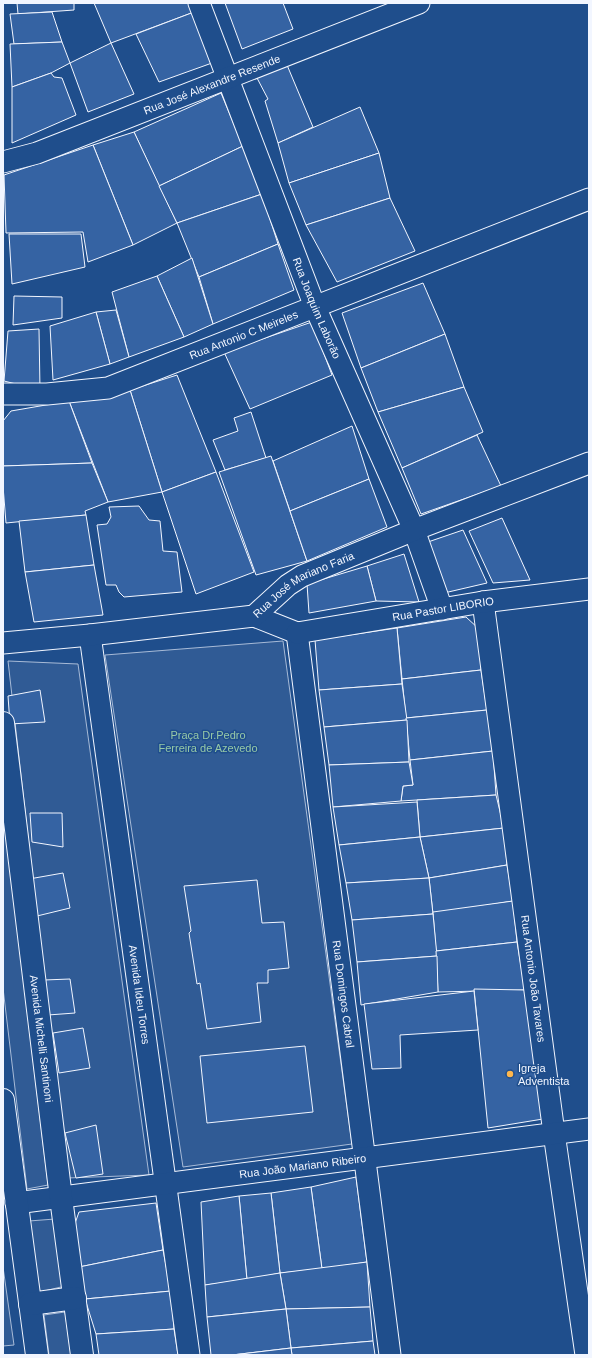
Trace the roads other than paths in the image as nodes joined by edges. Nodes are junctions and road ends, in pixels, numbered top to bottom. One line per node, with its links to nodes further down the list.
1 (199, 3): 3 (street, Rua Joaquim Laborão)
2 (419, 3): 3 (street, Rua José Alexandre Resende)
3 (228, 78): 4 (street, Rua José Alexandre Resende); 6 (street, Rua Joaquim Laborão)
4 (3, 162)
5 (589, 199): 6 (street, Rua Antonio C Meireles)
6 (315, 307): 7 (street, Rua Antonio C Meireles); 9 (street, Rua Joaquim Laborão)
7 (3, 394)
8 (589, 463): 9 (street, Rua José Mariano Faria)
9 (414, 530): 12 (street, Rua Joaquim Laborão); 13 (street, Rua José Mariano Faria)
10 (589, 589): 11 (street, Rua Pastor LIBORIO)
11 (483, 602): 12 (street, Rua Pastor LIBORIO); 20 (street, Rua Antonio João Tavares)
12 (442, 609): 14 (street, Rua Pastor LIBORIO)
13 (254, 616): 14 (street); 15 (street, Rua José Mariano Faria)
14 (297, 633): 21 (street, Rua Domingos Cabral)
15 (90, 635): 16 (street, Rua José Mariano Faria); 22 (street, Avenida Ildeu Torres)
16 (3, 643)
17 (3, 723): 23 (street, Avenida Michelli Santinoni)
18 (3, 1100): 24 (street)
19 (589, 1129): 20 (street, Rua João Mariano Ribeiro)
20 (554, 1133): 21 (street, Rua João Mariano Ribeiro); 31 (street, Rua Antonio João Tavares)
21 (365, 1158): 22 (street, Rua João Mariano Ribeiro); 30 (street, Rua Domingos Cabral)
22 (166, 1183): 23 (street, Rua João Mariano Ribeiro); 29 (street, Avenida Ildeu Torres)
23 (61, 1198): 24 (street, Rua João Mariano Ribeiro); 25 (street, Avenida Michelli Santinoni)
24 (16, 1203): 26 (street)
25 (75, 1298): 26 (street); 28 (street, Avenida Michelli Santinoni)
26 (30, 1304): 27 (street)
27 (37, 1355)
28 (82, 1355)
29 (190, 1355)
30 (390, 1355)
31 (586, 1355)

